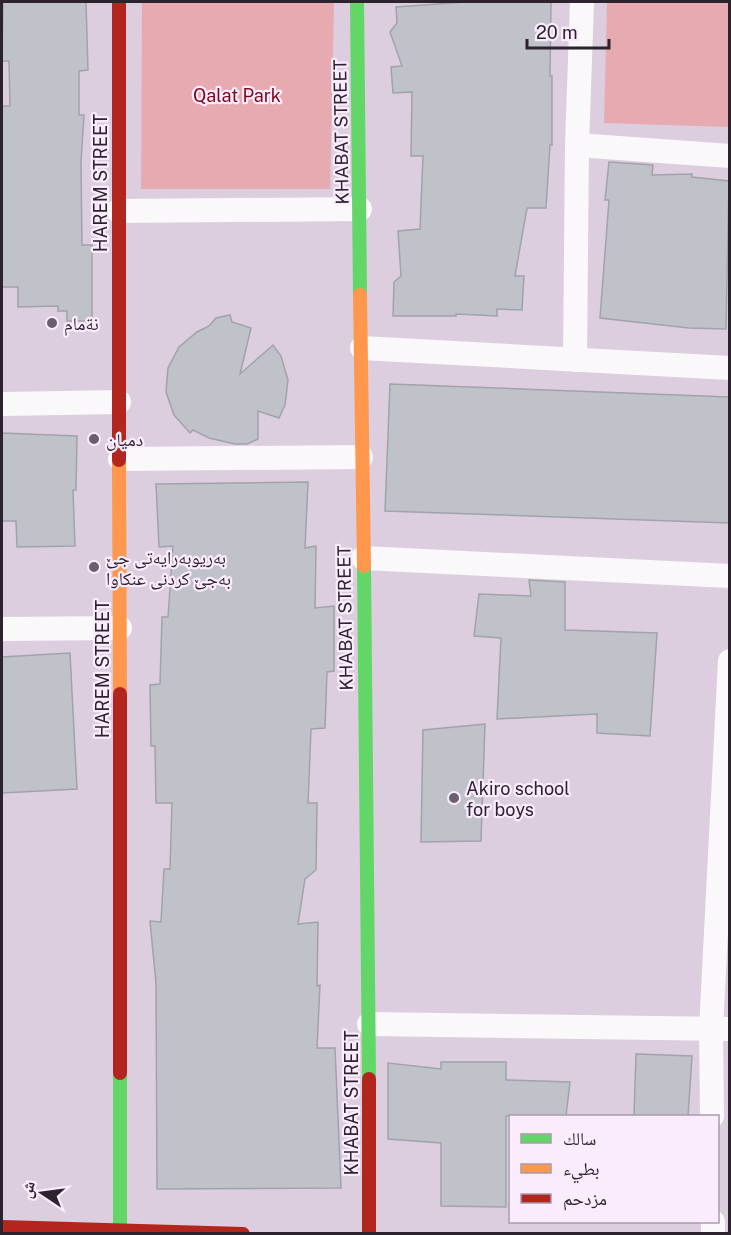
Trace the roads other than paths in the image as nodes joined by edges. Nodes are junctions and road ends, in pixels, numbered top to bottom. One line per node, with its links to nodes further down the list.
1 (119, 2): 7 (street, HAREM STREET)
2 (357, 2): 6 (street, KHABAT STREET)
3 (582, 2): 4 (street)
4 (578, 145): 5 (street); 9 (street)
5 (729, 156)
6 (360, 209): 7 (street); 8 (street, KHABAT STREET)
7 (118, 211): 11 (street, HAREM STREET)
8 (362, 348): 9 (street); 13 (street, KHABAT STREET)
9 (575, 360): 10 (street)
10 (729, 368)
11 (120, 402): 12 (street); 14 (street, HAREM STREET)
12 (2, 404)
13 (361, 457): 14 (street); 15 (street, KHABAT STREET)
14 (120, 459): 17 (street, HAREM STREET)
15 (363, 558): 16 (street); 20 (street, KHABAT STREET)
16 (729, 576)
17 (120, 628): 18 (street); 24 (street, HAREM STREET)
18 (2, 629)
19 (729, 661): 21 (street)
20 (369, 1024): 21 (street); 26 (street, KHABAT STREET)
21 (720, 1029): 22 (street)
22 (712, 1115)
23 (2, 1227): 24 (street)
24 (120, 1229): 25 (street)
25 (243, 1233)
26 (369, 1233)

